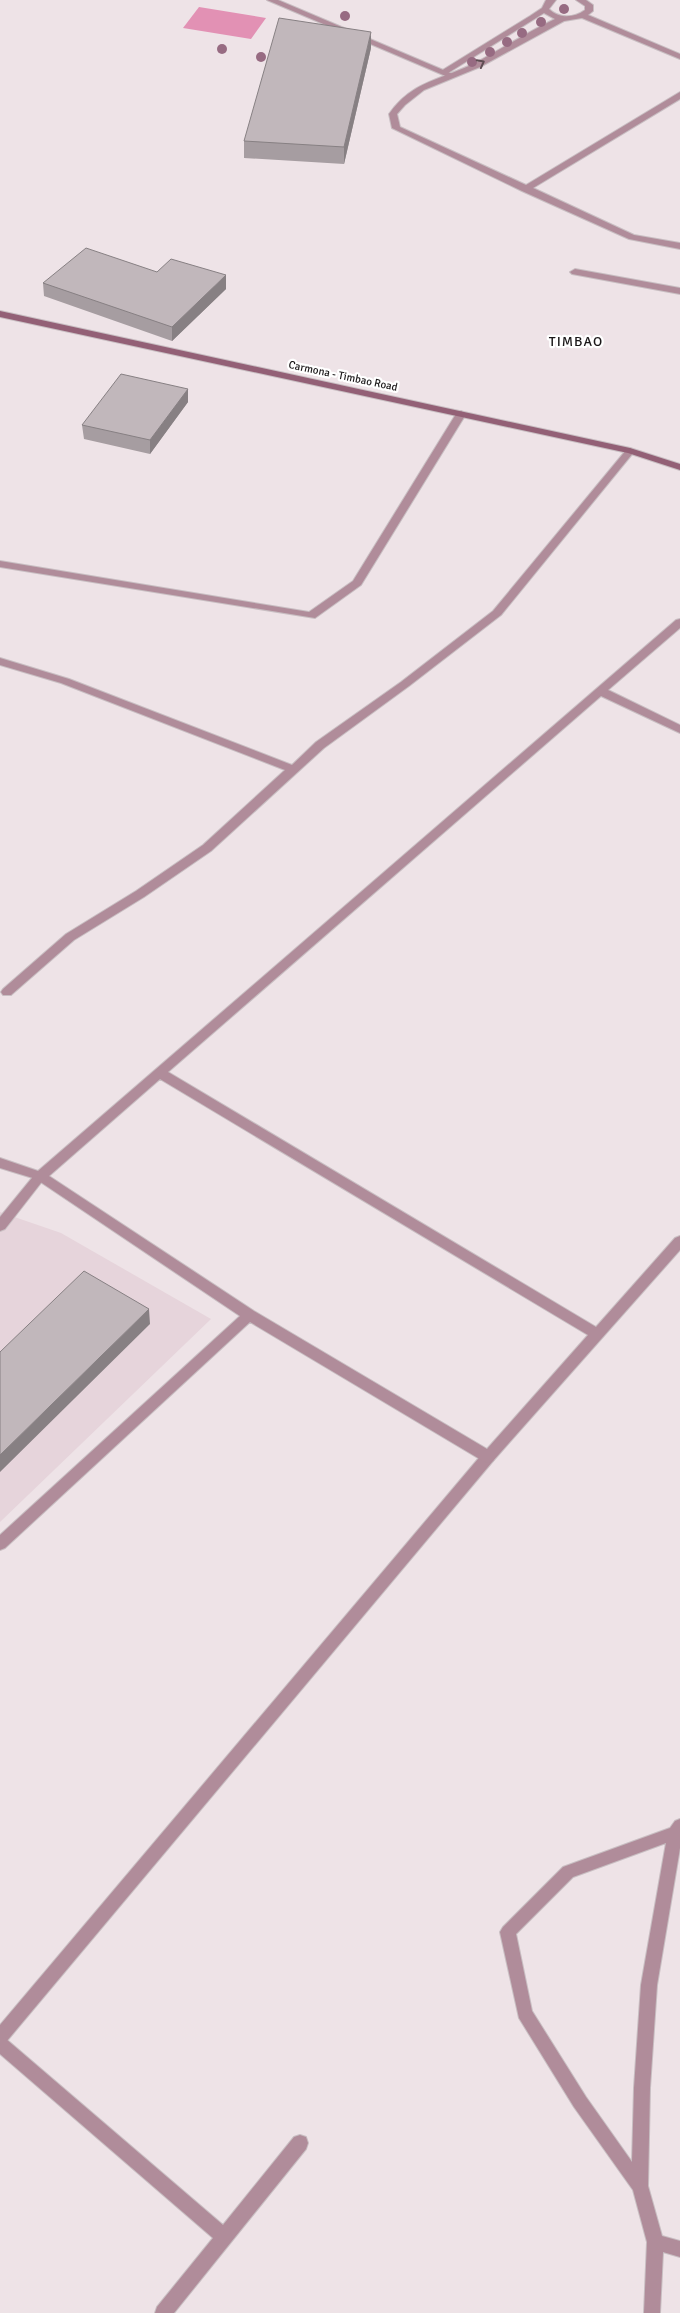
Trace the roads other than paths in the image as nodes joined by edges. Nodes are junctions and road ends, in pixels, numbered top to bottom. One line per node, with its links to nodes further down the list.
1 (270, 0): 9 (street)
2 (580, 0): 5 (street)
3 (599, 0): 5 (street)
4 (548, 3): 7 (street); 9 (street)
5 (589, 5): 6 (street)
6 (584, 16): 7 (street); 8 (street)
7 (562, 19): 9 (street, one-way to 7)
8 (680, 57)
9 (448, 73): 11 (street)
10 (680, 95): 11 (street)
11 (525, 189): 12 (street)
12 (680, 246)
13 (575, 272): 14 (street)
14 (680, 291)
15 (0, 314): 16 (main road, Carmona - Timbao Road)
16 (461, 414): 17 (main road, Carmona - Timbao Road); 19 (street)
17 (630, 451): 18 (main road, Carmona - Timbao Road); 24 (street)
18 (680, 466)
19 (0, 564)
20 (680, 622): 22 (street)
21 (0, 660): 24 (street)
22 (600, 691): 23 (street); 26 (street)
23 (680, 729)
24 (292, 769): 25 (street)
25 (7, 992)
26 (159, 1073): 28 (street); 32 (street)
27 (0, 1163): 28 (street)
28 (40, 1176): 29 (street); 31 (street)
29 (0, 1226)
30 (680, 1242): 32 (street)
31 (249, 1315): 33 (street); 34 (street)
32 (597, 1334): 33 (street)
33 (488, 1457): 36 (street)
34 (0, 1544)
35 (678, 1830): 39 (street); 39 (street)
36 (0, 2038)
37 (0, 2044): 40 (street)
38 (300, 2143): 40 (street)
39 (640, 2186): 41 (street)
40 (225, 2238): 43 (street)
41 (655, 2242): 42 (street); 44 (street)
42 (680, 2249)
43 (163, 2313)
44 (652, 2313)

